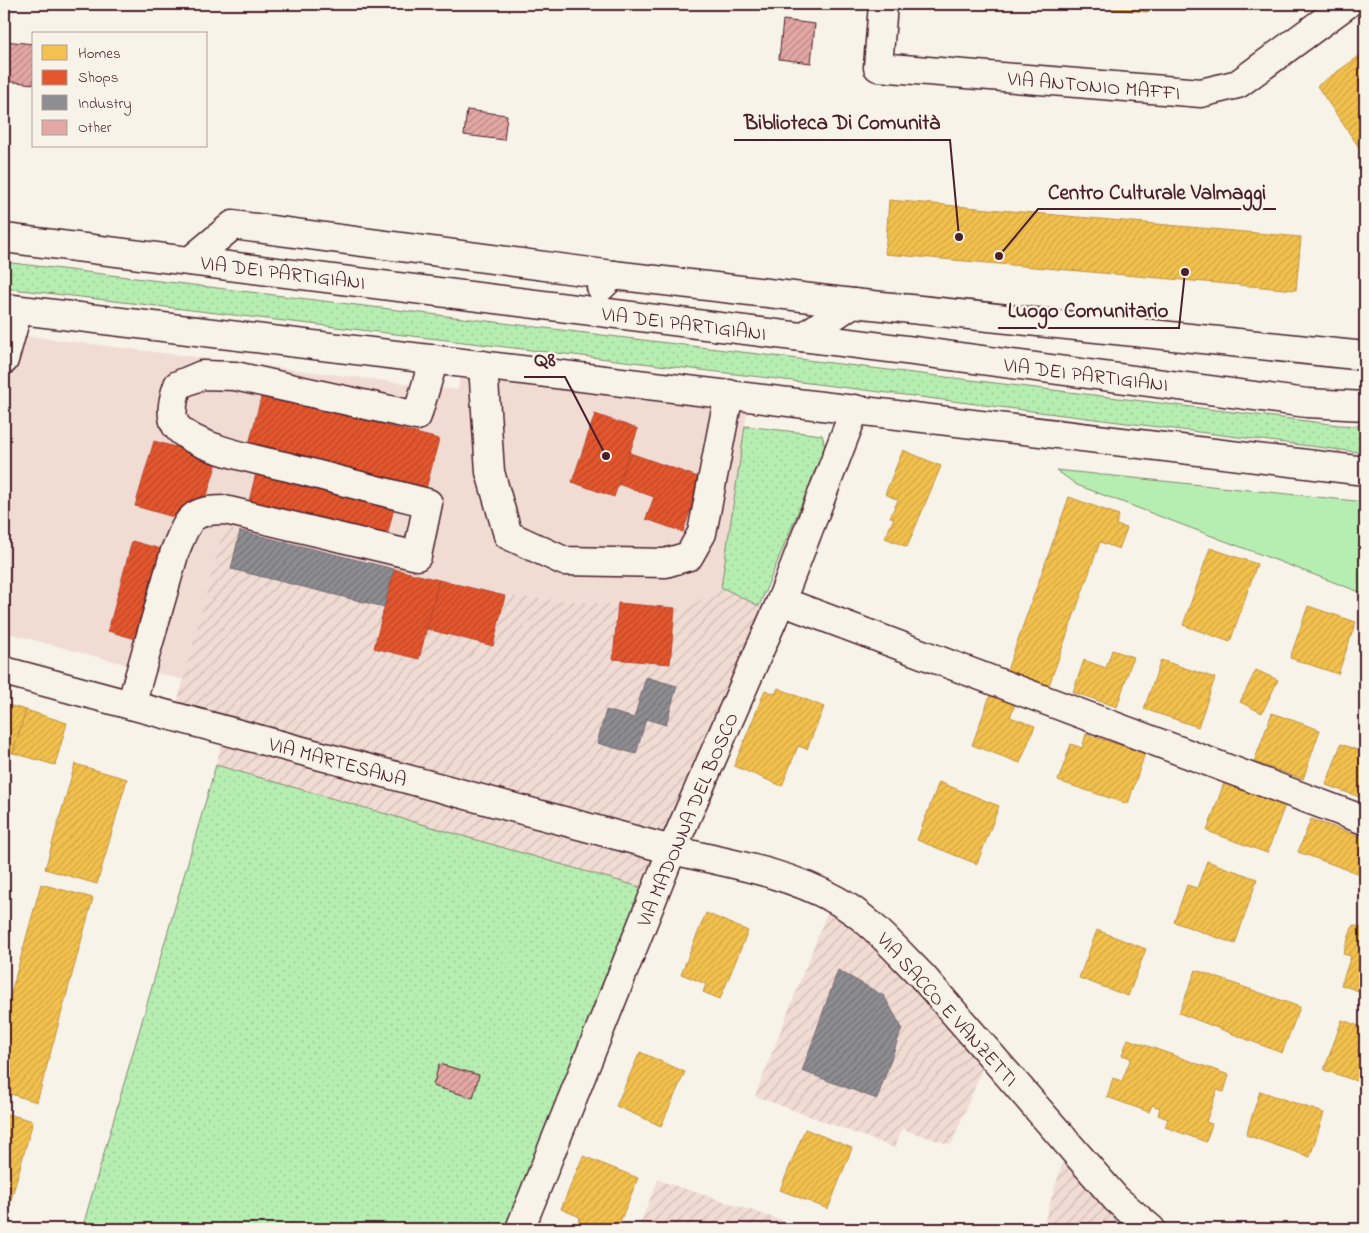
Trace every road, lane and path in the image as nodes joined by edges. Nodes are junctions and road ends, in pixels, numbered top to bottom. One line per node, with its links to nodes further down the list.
1 (883, 4): 2 (street, VIA ANTONIO MAFFI)
2 (1347, 4)
3 (4, 238): 4 (street, VIA DEI PARTIGIANI)
4 (190, 261): 5 (street); 8 (street, VIA DEI PARTIGIANI)
5 (613, 275): 6 (street); 8 (street)
6 (853, 303): 9 (street); 10 (street)
7 (11, 309): 11 (street); 12 (street)
8 (578, 309): 9 (street, VIA DEI PARTIGIANI)
9 (803, 337): 15 (street, VIA DEI PARTIGIANI)
10 (1365, 356)
11 (434, 359): 13 (street); 20 (street)
12 (4, 360)
13 (483, 365): 14 (street); 14 (street)
14 (729, 394): 16 (street)
15 (1365, 406)
16 (855, 409): 17 (street); 18 (street, VIA MADONNA DEL BOSCO)
17 (1365, 471)
18 (781, 601): 21 (street); 22 (street, VIA MADONNA DEL BOSCO)
19 (4, 671): 20 (street, VIA MARTESANA)
20 (132, 705): 22 (street, VIA MARTESANA)
21 (1364, 820)
22 (672, 850): 23 (street, VIA MADONNA DEL BOSCO); 24 (street, VIA SACCO E VANZETTI)
23 (520, 1229)
24 (1151, 1229)

